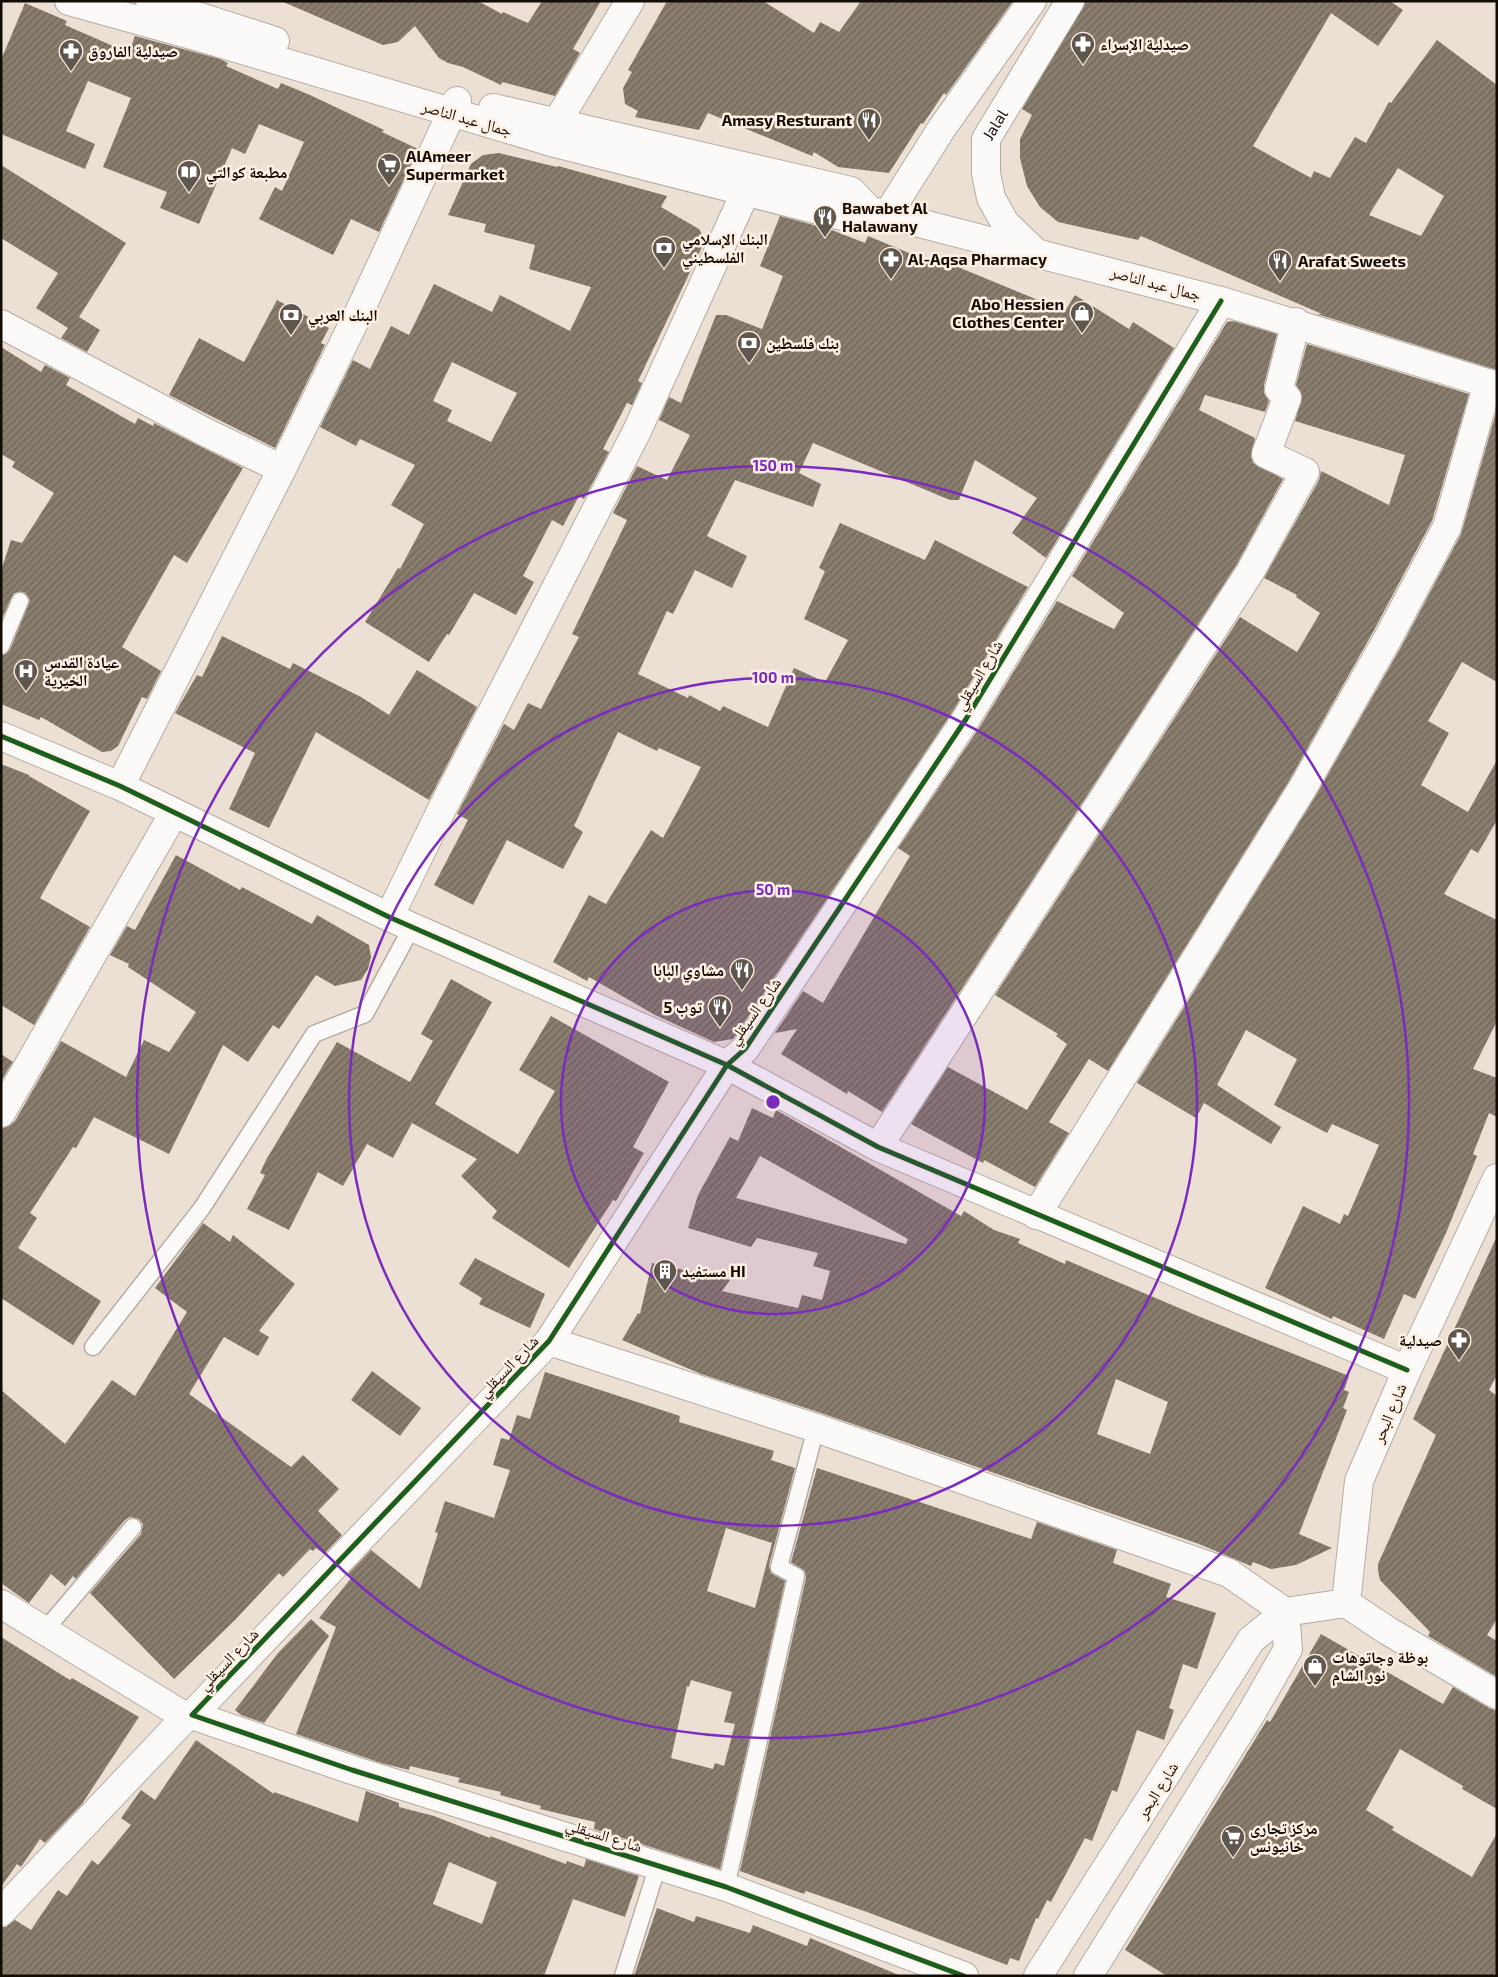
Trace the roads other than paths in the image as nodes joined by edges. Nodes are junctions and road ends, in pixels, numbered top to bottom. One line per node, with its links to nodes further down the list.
1 (69, 1): 7 (street, جمال عبد الناصر)
2 (150, 1): 6 (street, جمال عبد الناصر)
3 (630, 1): 8 (street)
4 (1032, 1): 10 (street)
5 (1070, 1): 11 (street, Jalal)
6 (179, 5): 7 (street, جمال عبد الناصر)
7 (454, 107): 8 (street, جمال عبد الناصر); 9 (street, جمال عبد الناصر); 16 (street)
8 (556, 122): 9 (street, جمال عبد الناصر)
9 (750, 181): 10 (street, جمال عبد الناصر); 22 (street)
10 (878, 213): 11 (street, جمال عبد الناصر)
11 (1034, 251): 12 (street, جمال عبد الناصر)
12 (1221, 301): 13 (street, جمال عبد الناصر); 23 (street, شارع السيقلي)
13 (1296, 322): 15 (street, جمال عبد الناصر); 25 (street)
14 (1, 324): 16 (street)
15 (1492, 385): 27 (street)
16 (282, 470): 20 (street)
17 (20, 601): 18 (lane)
18 (1, 646)
19 (1, 736): 20 (street)
20 (120, 786): 21 (street)
21 (174, 813): 22 (street); 24 (street)
22 (400, 922): 23 (street); 29 (lane)
23 (727, 1065): 25 (street); 28 (street, شارع السيقلي)
24 (1, 1113)
25 (878, 1147): 27 (street)
26 (1497, 1178): 30 (street, شارع البحر)
27 (1036, 1215): 30 (street)
28 (549, 1342): 31 (street); 38 (street, شارع السيقلي)
29 (93, 1347)
30 (1407, 1370): 33 (street, شارع البحر)
31 (816, 1428): 35 (street); 40 (lane)
32 (133, 1526): 36 (lane)
33 (1346, 1603): 35 (street); 37 (street)
34 (1, 1604): 36 (street)
35 (1284, 1612): 44 (street, شارع البحر); 45 (street)
36 (45, 1630): 38 (street)
37 (1497, 1695)
38 (189, 1716): 39 (street, شارع السيقلي); 41 (street)
39 (658, 1865): 40 (street, شارع السيقلي); 42 (lane)
40 (726, 1887): 43 (street, شارع السيقلي)
41 (1, 1912)
42 (623, 1976)
43 (964, 1976)
44 (1038, 1976)
45 (1088, 1976)

